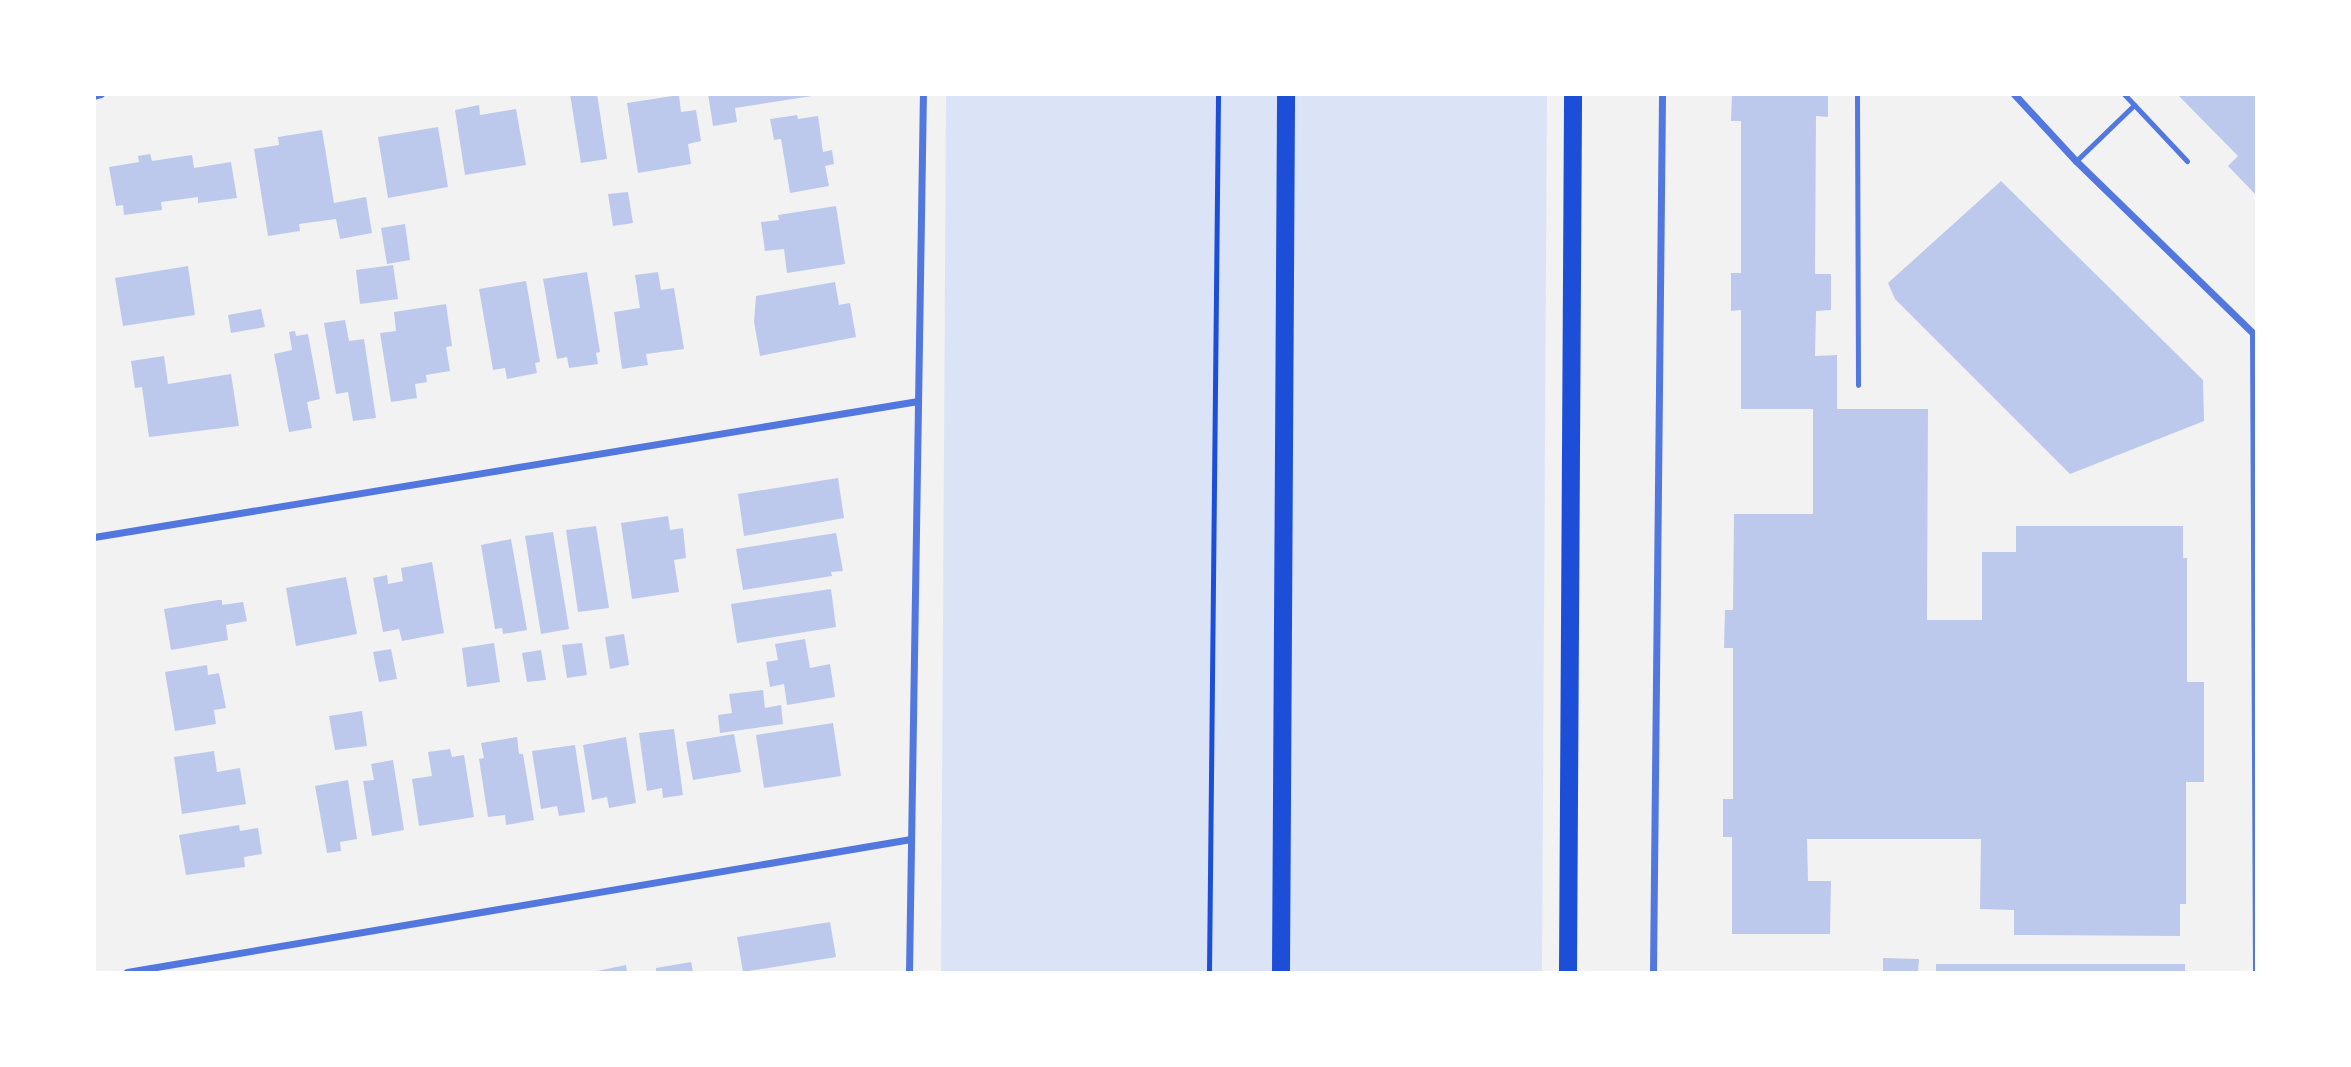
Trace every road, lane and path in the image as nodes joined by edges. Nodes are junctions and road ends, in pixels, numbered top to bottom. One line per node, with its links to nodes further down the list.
1 (102, 94): 10 (street)
2 (923, 94): 16 (street)
3 (1218, 94): 21 (path)
4 (1286, 94): 22 (main road)
5 (1573, 94): 23 (main road)
6 (1662, 94): 24 (street)
7 (1857, 94): 15 (lane)
8 (2014, 94): 12 (street)
9 (2124, 94): 11 (lane)
10 (94, 96)
11 (2134, 105): 12 (lane); 13 (lane)
12 (2076, 161): 14 (street)
13 (2187, 161)
14 (2255, 335): 25 (street)
15 (1858, 386)
16 (918, 401): 17 (street); 18 (street)
17 (94, 537)
18 (911, 839): 19 (street); 20 (street)
19 (127, 972)
20 (909, 972)
21 (1209, 972)
22 (1281, 972)
23 (1568, 972)
24 (1653, 972)
25 (2256, 972)

